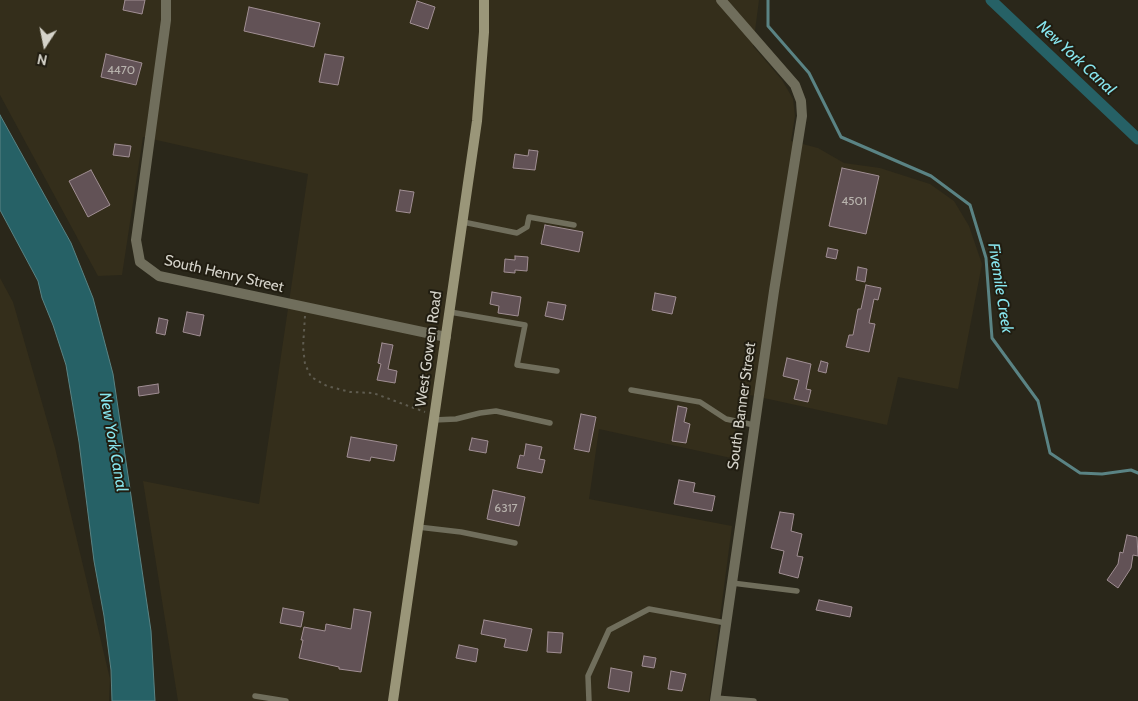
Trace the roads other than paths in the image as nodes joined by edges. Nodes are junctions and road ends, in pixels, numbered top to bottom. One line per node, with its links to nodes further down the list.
1 (166, 0): 7 (street, South Henry Street)
2 (484, 0): 4 (street, West Gowen Road)
3 (721, 0): 12 (street, South Banner Street)
4 (463, 222): 5 (lane); 6 (street, West Gowen Road)
5 (574, 225)
6 (450, 312): 7 (street, West Gowen Road); 8 (lane)
7 (446, 337): 10 (street, West Gowen Road)
8 (557, 371)
9 (631, 390): 12 (lane)
10 (434, 417): 11 (lane); 13 (street, West Gowen Road)
11 (550, 423)
12 (754, 424): 15 (street, South Banner Street)
13 (418, 527): 14 (lane); 21 (street, West Gowen Road)
14 (514, 542)
15 (732, 583): 16 (lane); 17 (street, South Banner Street)
16 (797, 591)
17 (726, 622): 19 (street, South Banner Street); 22 (lane)
18 (255, 696): 20 (lane)
19 (715, 700): 23 (lane)
20 (286, 701)
21 (393, 701)
22 (589, 701)
23 (754, 701)

